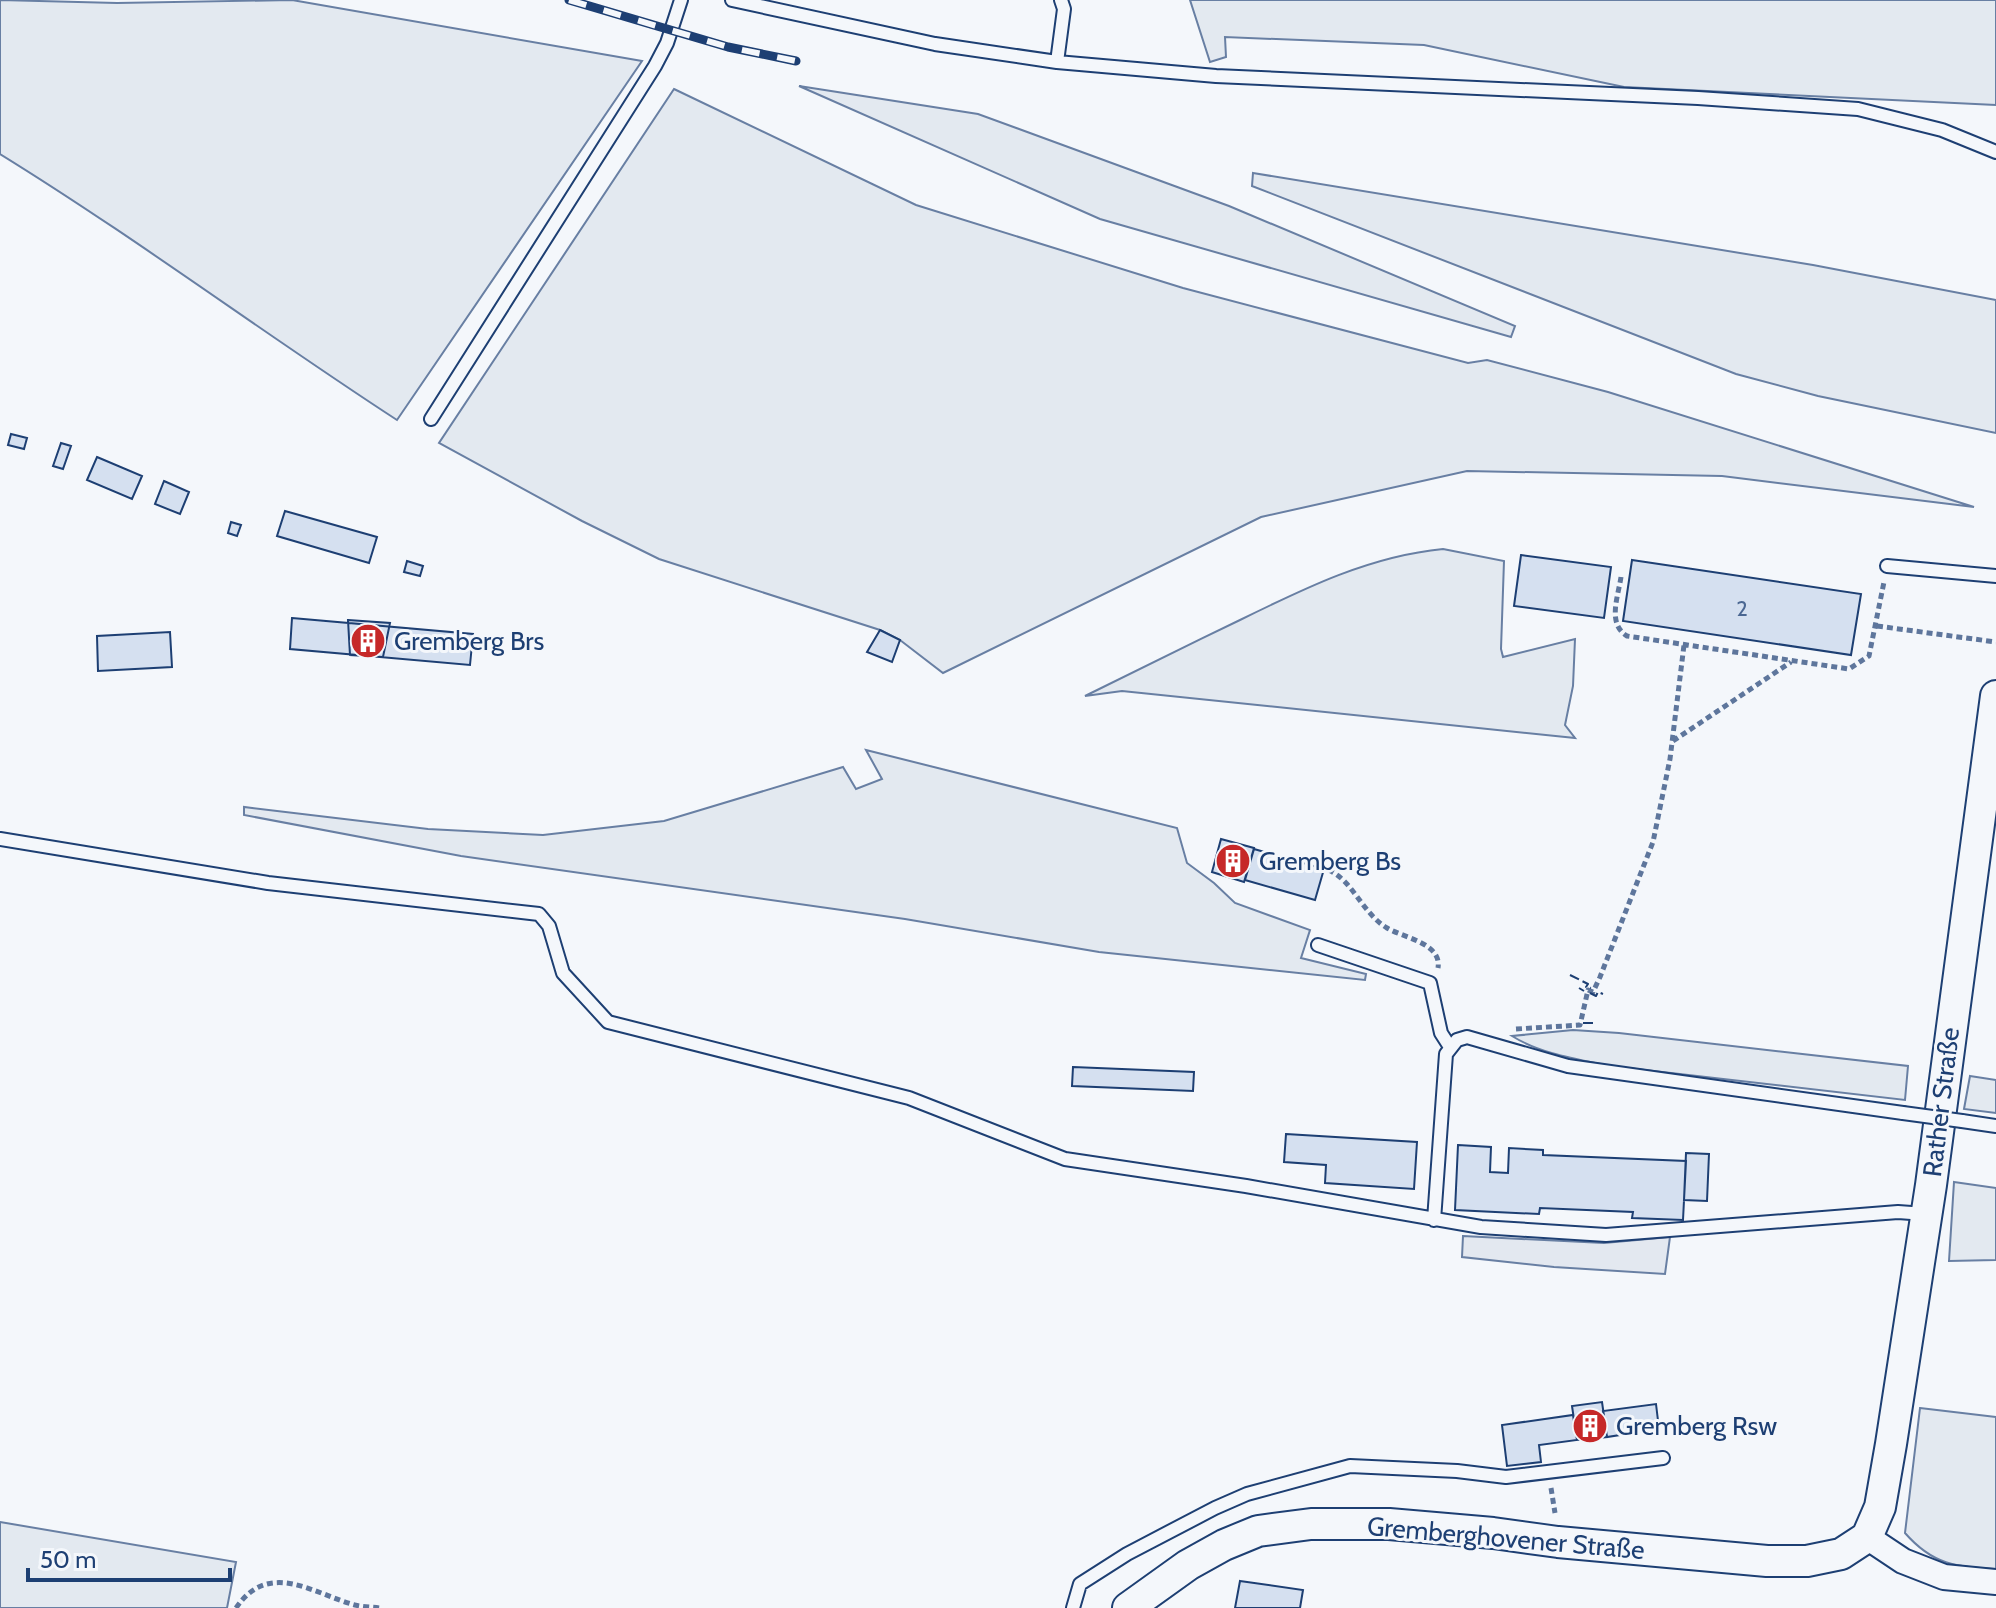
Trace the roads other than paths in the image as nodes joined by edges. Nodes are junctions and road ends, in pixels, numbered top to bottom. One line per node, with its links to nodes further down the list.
1 (681, 0): 6 (lane)
2 (732, 0): 4 (lane)
3 (1061, 0): 4 (lane)
4 (1057, 62): 5 (lane)
5 (1996, 152)
6 (431, 419)
7 (1887, 566): 8 (lane)
8 (1990, 576)
9 (1995, 714): 14 (street, Rather Straße)
10 (0, 839): 15 (lane)
11 (1318, 945): 12 (lane)
12 (1450, 1047): 13 (lane, bridge); 15 (lane)
13 (1996, 1126)
14 (1926, 1214): 15 (lane); 17 (street, Rather Straße)
15 (1434, 1220)
16 (1663, 1458): 19 (lane)
17 (1867, 1537): 18 (street); 20 (street, Gremberghovener Straße)
18 (1996, 1582)
19 (1073, 1608)
20 (1128, 1608)

